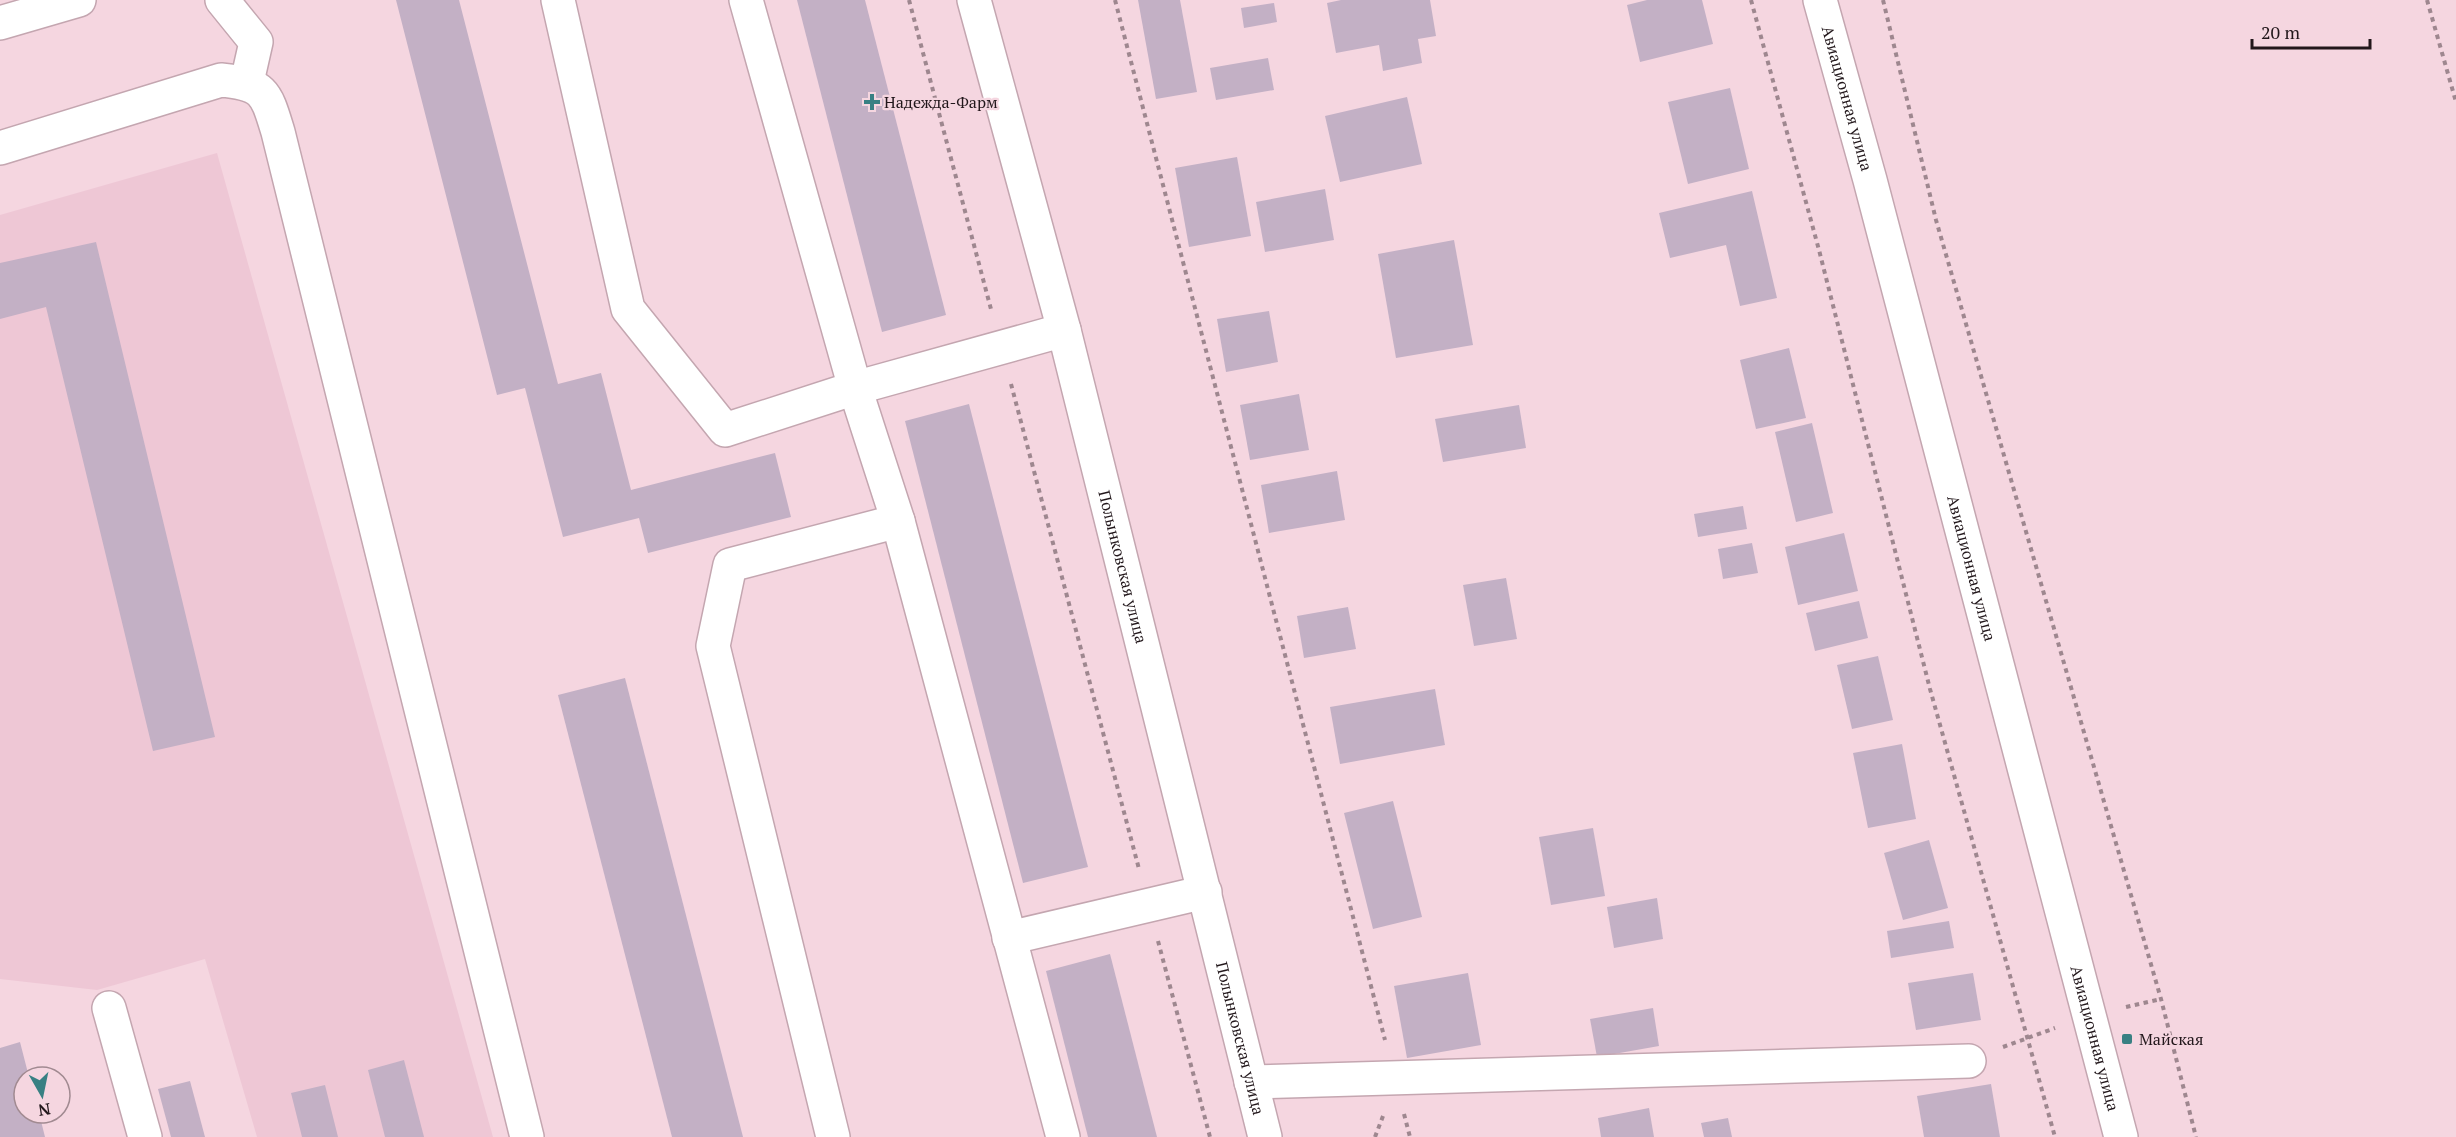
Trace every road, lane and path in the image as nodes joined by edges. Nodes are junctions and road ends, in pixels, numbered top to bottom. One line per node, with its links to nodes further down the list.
1 (79, 0): 12 (street)
2 (222, 0): 13 (street)
3 (558, 0): 18 (street)
4 (746, 0): 18 (street)
5 (909, 0): 17 (path)
6 (974, 0): 16 (street, Полынковская улица)
7 (1115, 0): 26 (path)
8 (1751, 0): 35 (path)
9 (1820, 0): 36 (street, Авиационная улица)
10 (1883, 0): 37 (path)
11 (2427, 0): 14 (path)
12 (0, 23)
13 (247, 82): 15 (street); 29 (street)
14 (2456, 102)
15 (0, 148)
16 (1064, 330): 17 (street); 21 (street, Полынковская улица)
17 (1001, 348): 18 (street); 20 (path)
18 (855, 388): 19 (street)
19 (898, 521): 22 (street); 30 (street)
20 (1140, 870)
21 (1205, 892): 22 (street); 27 (street, Полынковская улица)
22 (1009, 938): 31 (street)
23 (1158, 940): 32 (path)
24 (109, 1008): 28 (street)
25 (1970, 1061): 26 (street)
26 (1395, 1078): 27 (street); 34 (path)
27 (1251, 1082): 33 (street, Полынковская улица)
28 (145, 1137)
29 (527, 1137)
30 (833, 1137)
31 (1063, 1137)
32 (1210, 1137)
33 (1265, 1137)
34 (1410, 1137)
35 (2055, 1137)
36 (2121, 1137)
37 (2196, 1137)

